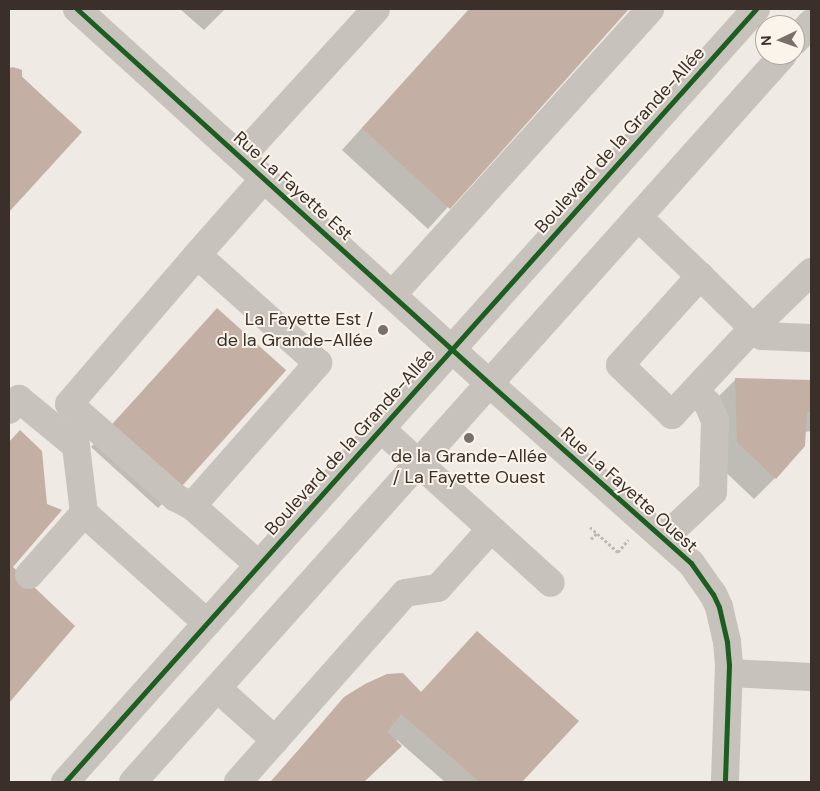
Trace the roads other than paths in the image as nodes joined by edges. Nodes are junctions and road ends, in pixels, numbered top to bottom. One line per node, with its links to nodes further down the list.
1 (77, 9): 6 (street, Rue La Fayette Est)
2 (376, 9): 6 (street)
3 (650, 9): 12 (street)
4 (756, 9): 15 (street, Boulevard de la Grande-Allée)
5 (774, 65): 8 (street)
6 (241, 157): 7 (street, Rue La Fayette Est)
7 (265, 178): 9 (street); 12 (street, Rue La Fayette Est)
8 (638, 217): 11 (street); 16 (street)
9 (197, 255): 21 (street); 21 (street)
10 (811, 272): 13 (street)
11 (700, 276): 13 (street); 17 (street)
12 (392, 295): 15 (street, Rue La Fayette Est)
13 (753, 328): 14 (street); 17 (street)
14 (811, 338)
15 (452, 349): 16 (street, Rue La Fayette Est); 19 (street, Boulevard de la Grande-Allée)
16 (490, 384): 20 (street); 24 (street, Rue La Fayette Ouest)
17 (695, 391): 24 (street)
18 (9, 410): 22 (street)
19 (381, 428): 20 (street); 25 (street, Boulevard de la Grande-Allée)
20 (418, 463): 23 (street); 31 (street)
21 (192, 506): 25 (street)
22 (84, 513): 26 (street); 28 (street)
23 (491, 529): 27 (street); 32 (street)
24 (664, 538): 29 (street, Rue La Fayette Ouest)
25 (259, 565): 28 (street, Boulevard de la Grande-Allée)
26 (29, 575)
27 (551, 584)
28 (207, 623): 33 (street, Boulevard de la Grande-Allée)
29 (729, 673): 30 (street); 36 (street, Rue La Fayette Ouest)
30 (811, 677)
31 (217, 688): 32 (street); 34 (street)
32 (275, 740): 35 (street)
33 (65, 782)
34 (133, 782)
35 (238, 782)
36 (725, 782)

